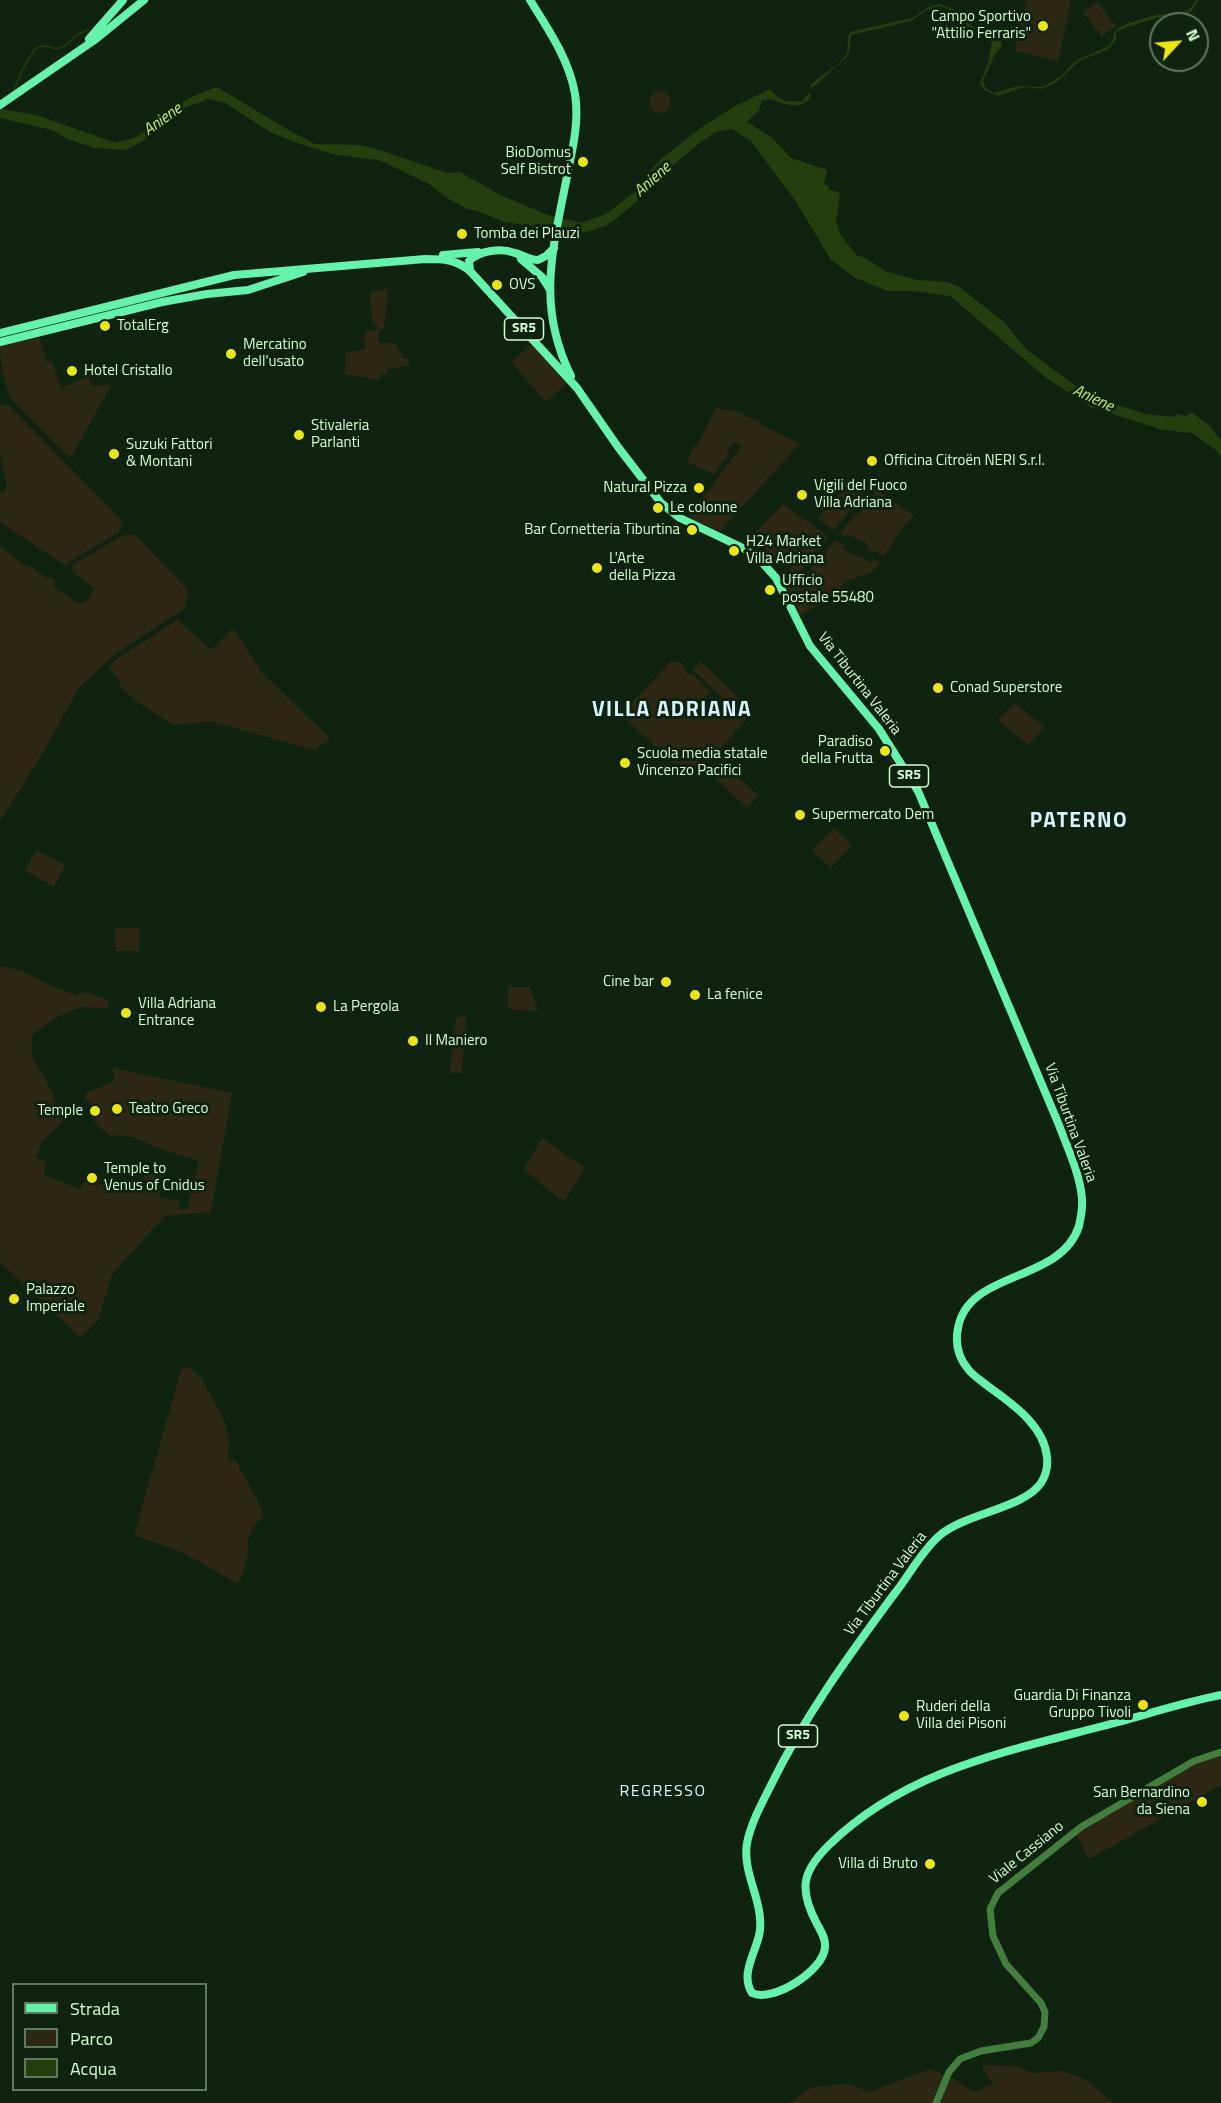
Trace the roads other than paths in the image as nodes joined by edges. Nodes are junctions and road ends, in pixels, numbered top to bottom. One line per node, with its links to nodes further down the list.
1 (123, 0): 4 (main road)
2 (144, 0): 4 (main road)
3 (530, 0): 6 (main road, Via Tiburtina Valeria / SR5)
4 (66, 58): 5 (main road)
5 (0, 105)
6 (555, 245): 8 (main road); 15 (main road, Via Tiburtina Valeria / SR5)
7 (485, 252): 8 (main road); 9 (main road); 11 (main road)
8 (511, 252): 15 (main road)
9 (425, 259): 10 (main road); 11 (main road)
10 (312, 268): 12 (main road); 14 (main road)
11 (470, 271): 19 (main road, Via Tiburtina Valeria / SR5)
12 (262, 273): 13 (main road); 14 (main road)
13 (224, 277): 16 (main road); 17 (main road)
14 (266, 285): 16 (main road)
15 (549, 291): 19 (main road, Via Tiburtina Valeria / SR5)
16 (227, 292): 18 (main road)
17 (0, 333)
18 (0, 342)
19 (558, 360): 20 (main road, Via Tiburtina Valeria / SR5)
20 (1221, 1695)
21 (1221, 1752): 22 (street, Viale Cassiano)
22 (936, 2103)

